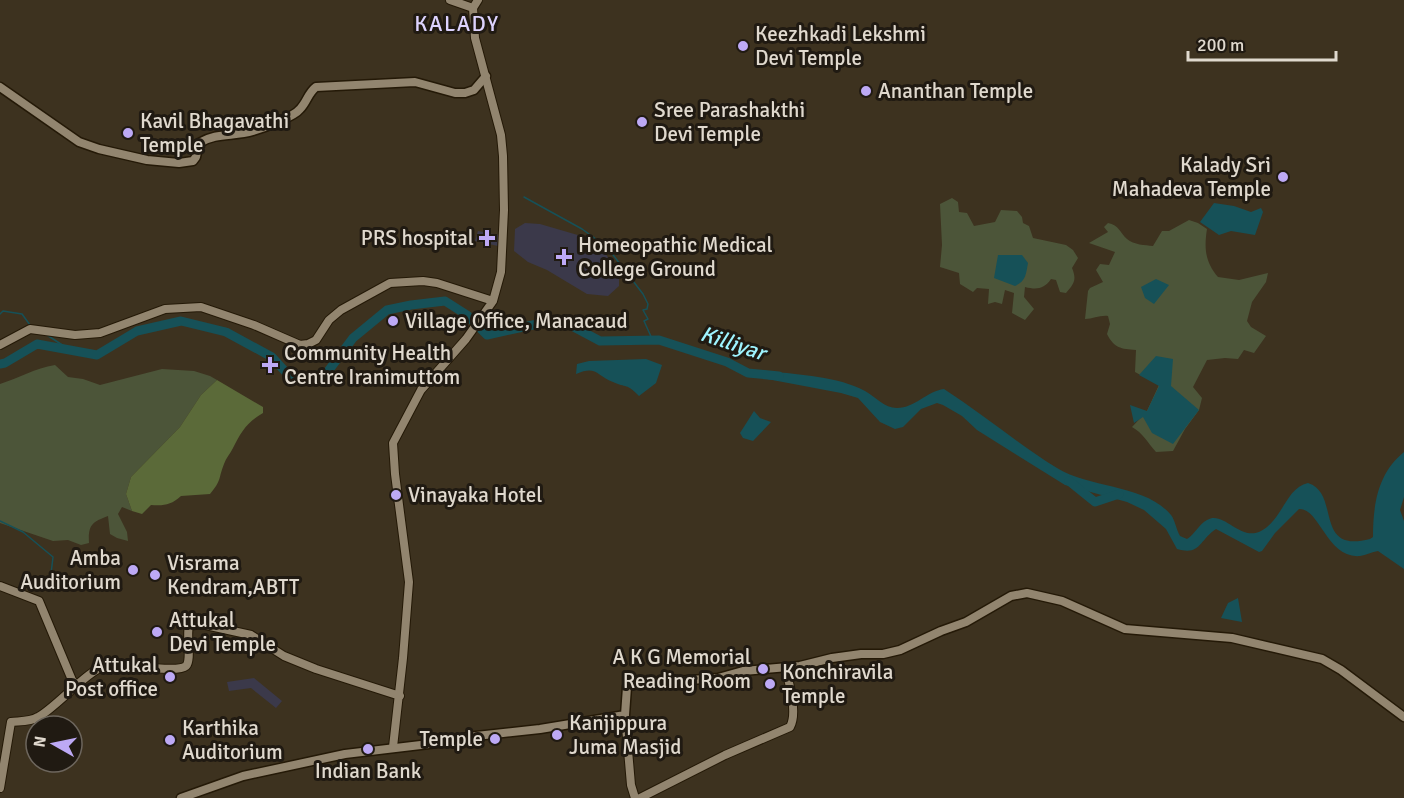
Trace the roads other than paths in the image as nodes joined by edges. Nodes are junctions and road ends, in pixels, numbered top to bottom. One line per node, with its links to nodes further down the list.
1 (450, 0): 3 (street)
2 (478, 0): 3 (street)
3 (473, 8): 4 (street)
4 (486, 76): 5 (main road); 6 (street)
5 (0, 87)
6 (493, 301): 7 (street); 11 (street)
7 (0, 345)
8 (0, 586): 10 (street)
9 (785, 667): 12 (main road); 13 (main road); 18 (street)
10 (76, 685): 11 (street); 15 (street)
11 (400, 696): 14 (street)
12 (625, 716): 14 (main road); 17 (street)
13 (1404, 717)
14 (393, 747): 16 (main road)
15 (0, 788)
16 (181, 798)
17 (635, 798)
18 (640, 798)

